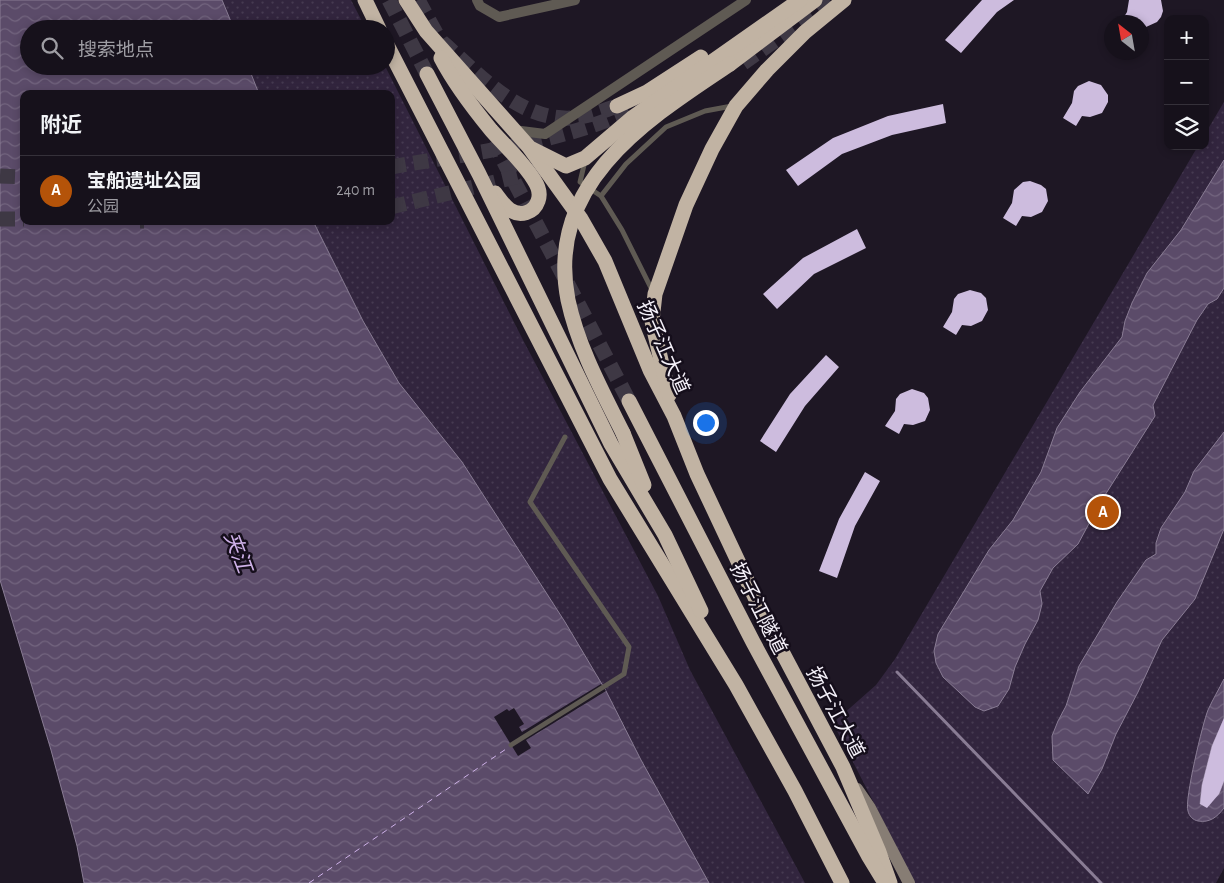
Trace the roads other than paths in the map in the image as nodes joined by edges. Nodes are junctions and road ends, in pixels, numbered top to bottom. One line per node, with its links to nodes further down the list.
1 (365, 0): 10 (highway)
2 (406, 0): 11 (highway, 扬子江大道)
3 (476, 0): 4 (street)
4 (576, 0)
5 (746, 0): 16 (street)
6 (782, 0): 14 (highway)
7 (800, 0): 18 (highway)
8 (815, 0): 25 (highway, bridge)
9 (844, 0): 15 (highway)
10 (375, 20)
11 (426, 31): 16 (highway, 扬子江大道); 19 (highway)
12 (395, 61): 26 (highway)
13 (427, 74): 19 (highway)
14 (617, 106)
15 (736, 106): 20 (lane); 21 (highway)
16 (513, 130): 17 (highway, 扬子江大道)
17 (528, 147): 18 (highway); 23 (highway, 扬子江大道)
18 (585, 158): 20 (lane)
19 (479, 174): 25 (highway)
20 (601, 196): 21 (lane)
21 (654, 294): 23 (highway)
22 (629, 401): 30 (highway, 扬子江隧道)
23 (674, 416): 28 (highway, 扬子江大道)
24 (565, 437): 27 (lane)
25 (665, 536): 26 (highway)
26 (736, 685): 29 (highway)
27 (511, 745)
28 (843, 767): 31 (highway, 扬子江大道); 32 (main road)
29 (842, 883)
30 (886, 883)
31 (890, 883)
32 (909, 883)

